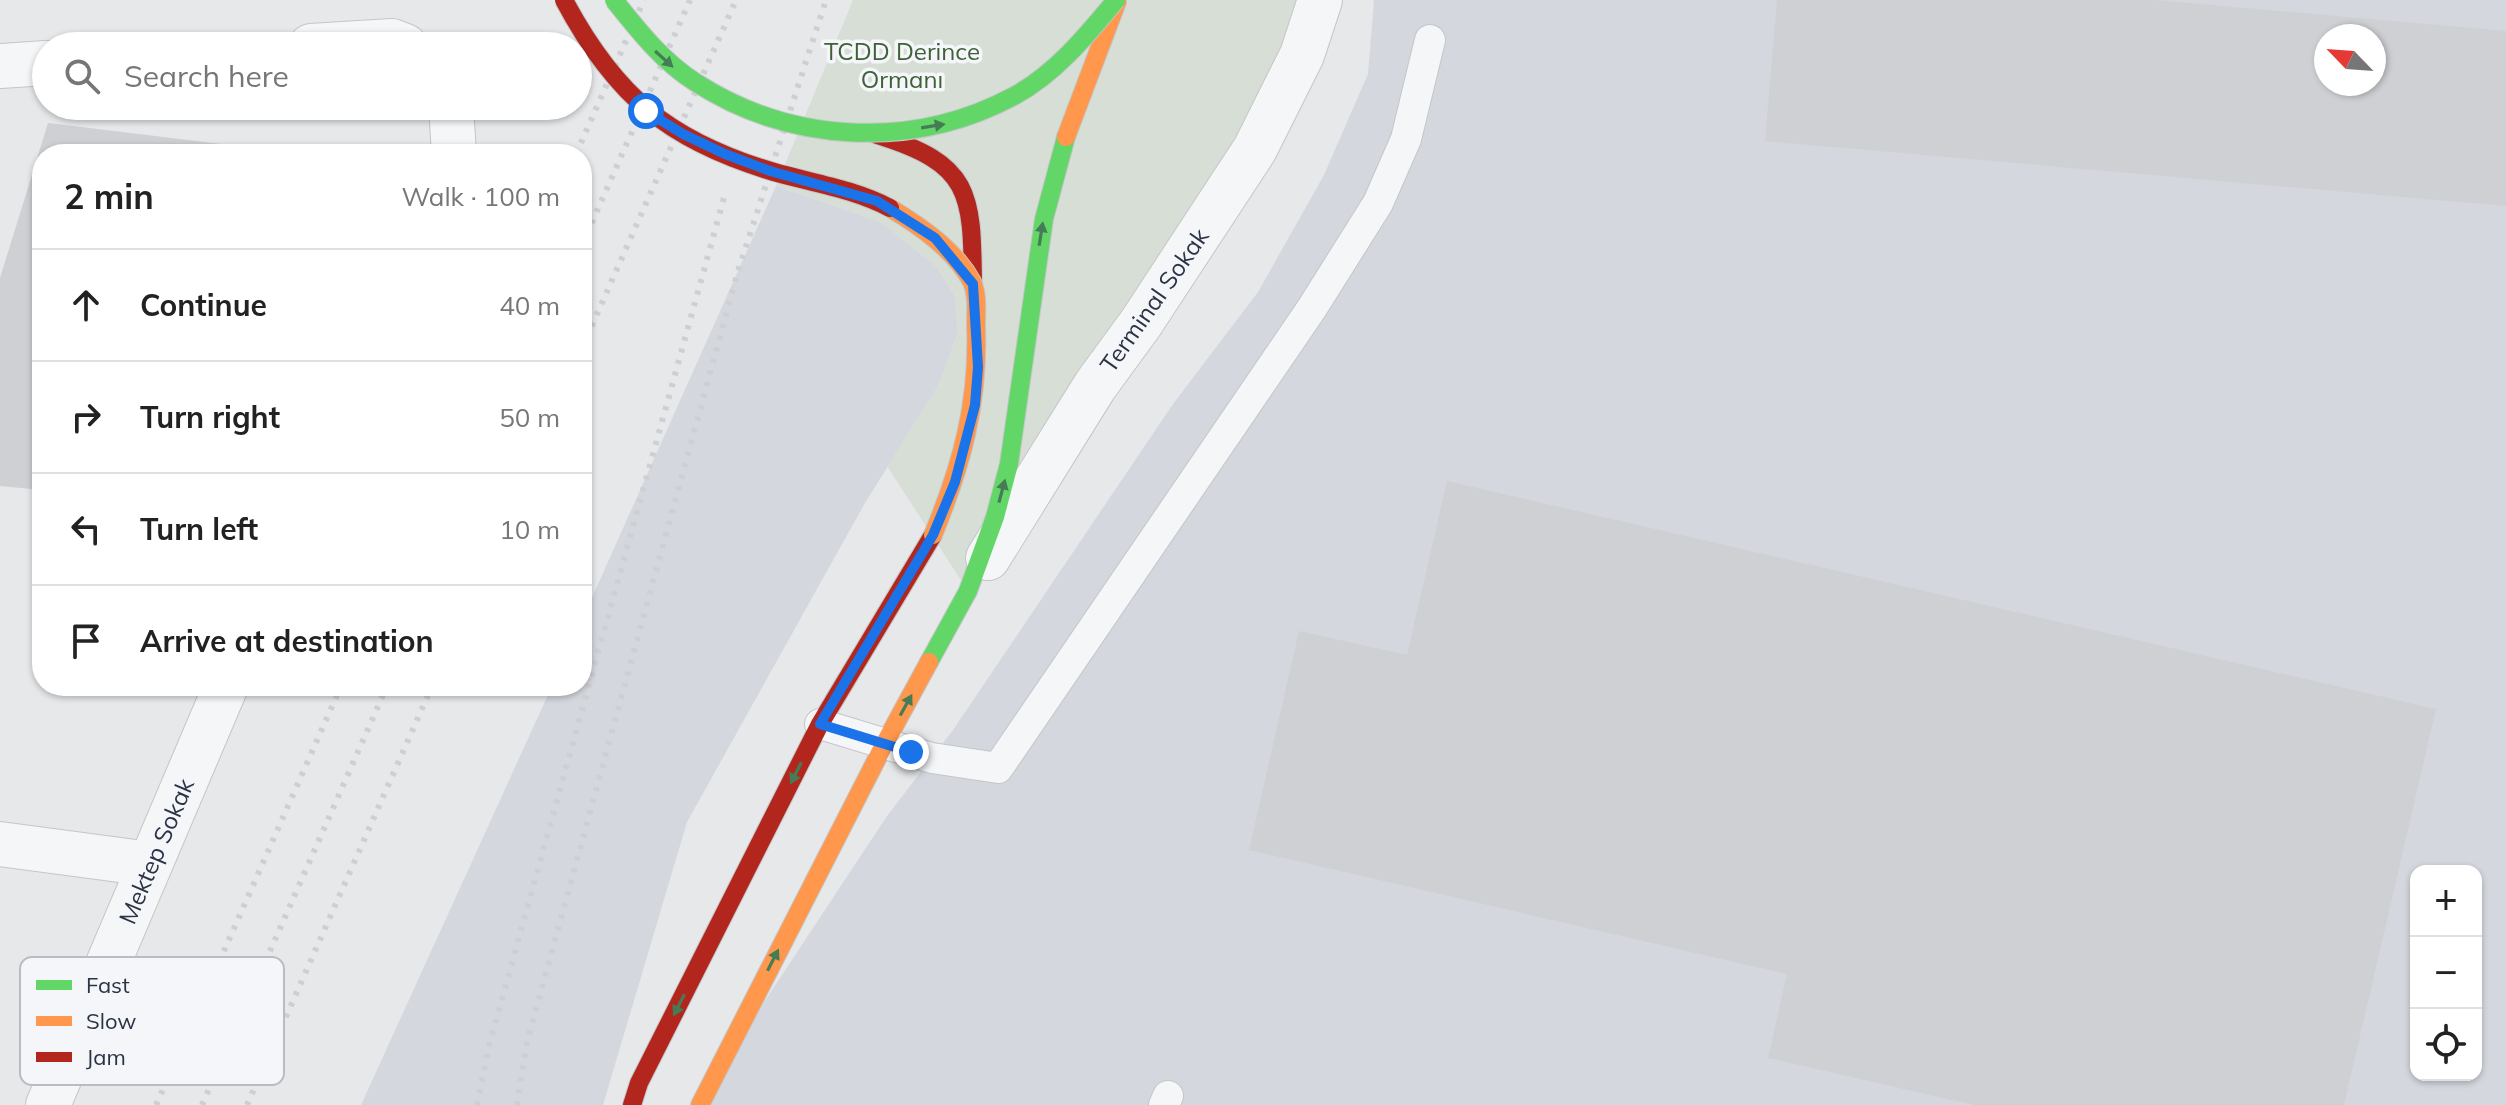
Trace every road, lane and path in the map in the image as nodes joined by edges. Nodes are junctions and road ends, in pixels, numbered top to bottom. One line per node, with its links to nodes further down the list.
1 (564, 0): 5 (main road, bridge)
2 (614, 0): 11 (main road, one-way to 11, bridge)
3 (1117, 0): 11 (main road, one-way to 3, bridge); 14 (main road, one-way to 3)
4 (1320, 0): 14 (street, Terminal Sokak)
5 (585, 32)
6 (1430, 40): 17 (lane)
7 (592, 43): 13 (main road, bridge)
8 (32, 64): 9 (street)
9 (0, 66)
10 (452, 120): 12 (street)
11 (877, 135): 13 (main road, bridge)
12 (453, 144)
13 (973, 284): 16 (main road, bridge)
14 (968, 591): 17 (main road, one-way to 14)
15 (222, 696): 19 (street, Mektep Sokak)
16 (820, 724): 17 (lane); 23 (main road, one-way to 23)
17 (885, 743): 24 (main road, one-way to 17)
18 (0, 844): 19 (street)
19 (150, 864): 20 (street, Mektep Sokak)
20 (111, 957)
21 (56, 1085): 22 (street, Mektep Sokak)
22 (48, 1105)
23 (632, 1105)
24 (700, 1105)

